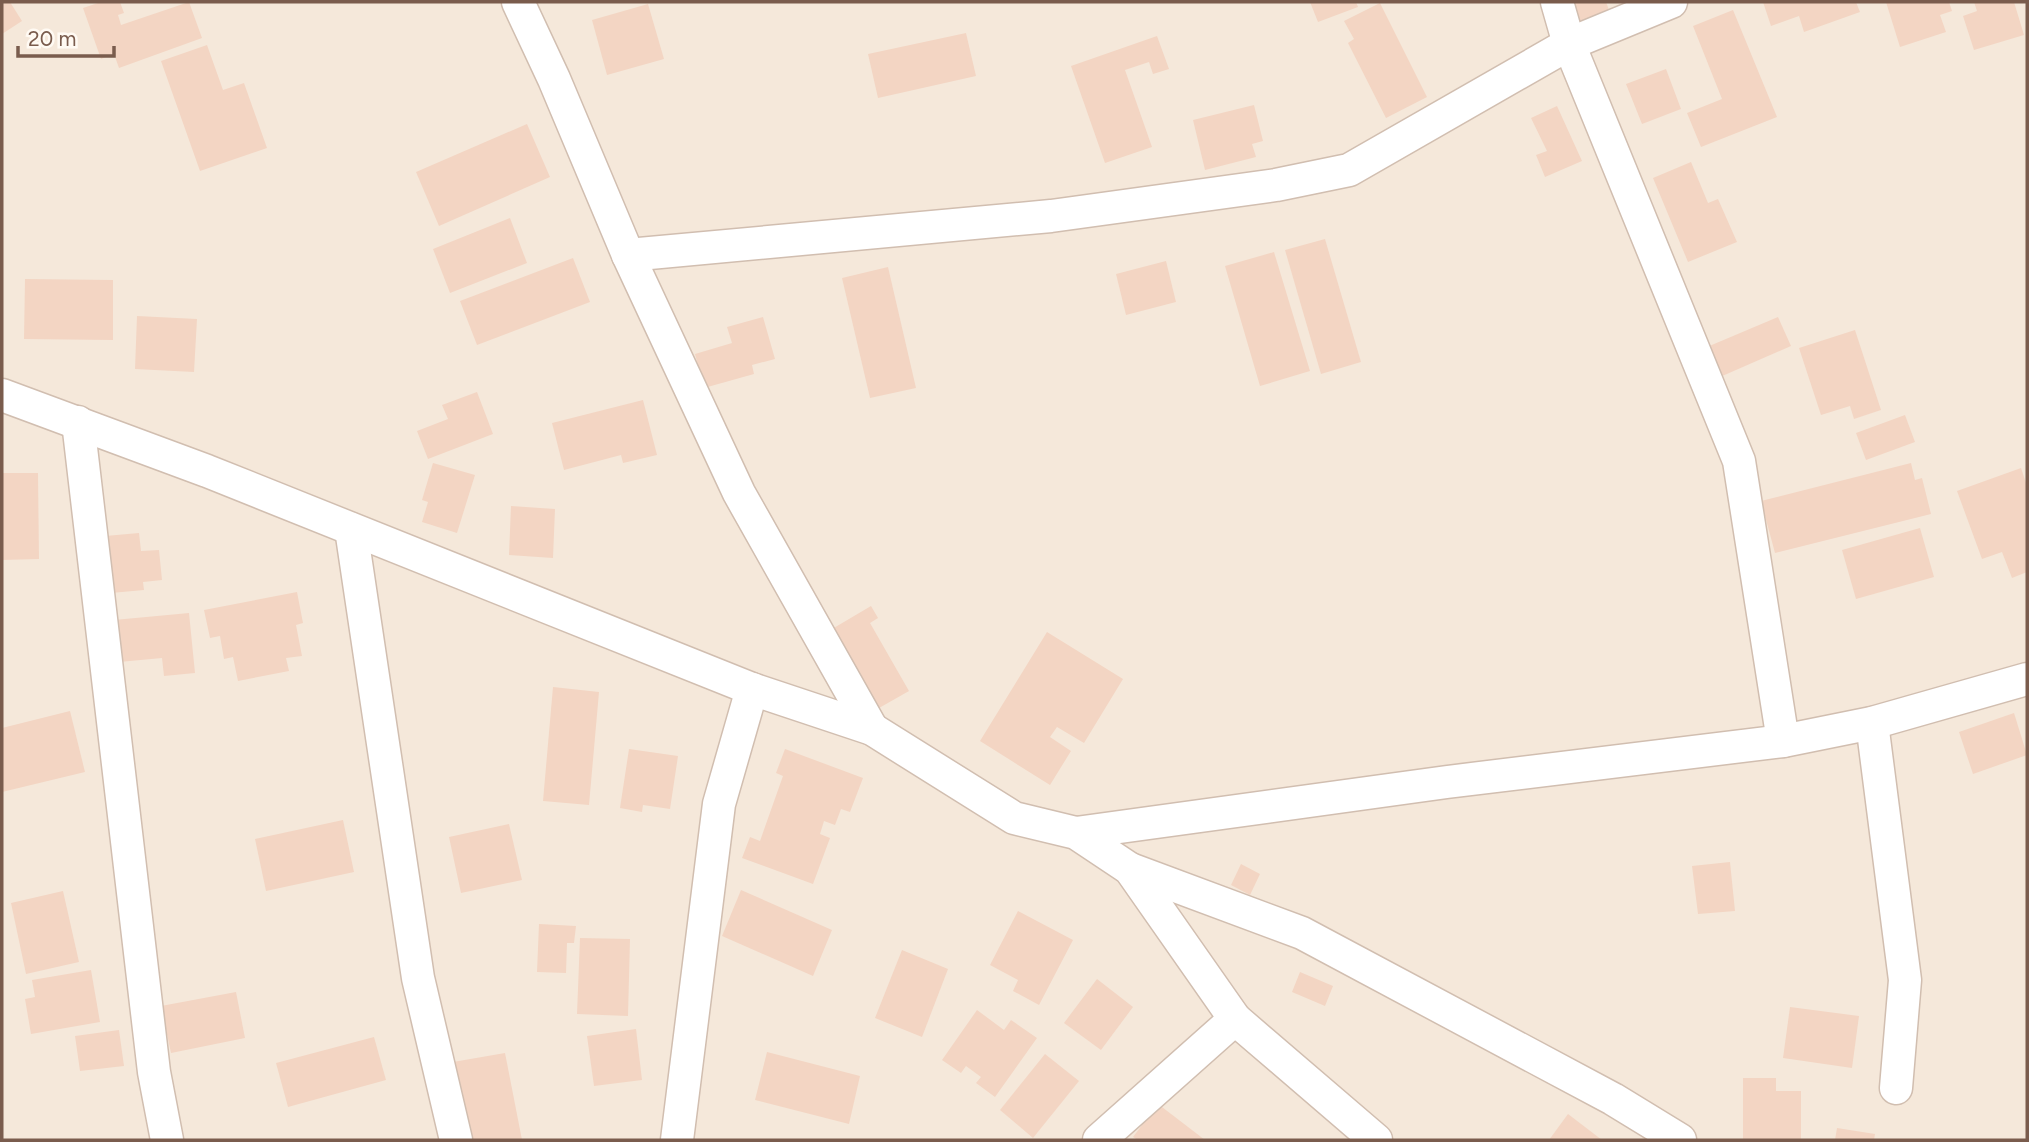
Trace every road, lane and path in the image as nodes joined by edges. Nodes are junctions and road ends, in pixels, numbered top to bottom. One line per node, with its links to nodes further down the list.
1 (518, 2): 5 (street)
2 (1557, 2): 4 (street)
3 (1671, 2): 4 (street)
4 (1569, 44): 5 (street); 13 (street)
5 (628, 255): 12 (street)
6 (2, 395): 7 (street)
7 (78, 422): 8 (street); 18 (street)
8 (351, 529): 10 (street); 19 (street)
9 (2027, 679): 11 (street)
10 (752, 689): 12 (street); 20 (street)
11 (1872, 723): 13 (street); 17 (street)
12 (872, 729): 14 (street)
13 (1783, 741): 14 (street)
14 (1076, 833): 15 (street)
15 (1130, 869): 16 (street); 23 (street)
16 (1236, 1019): 21 (street); 22 (street)
17 (1896, 1088)
18 (167, 1140)
19 (456, 1140)
20 (677, 1140)
21 (1099, 1140)
22 (1376, 1140)
23 (1680, 1140)

